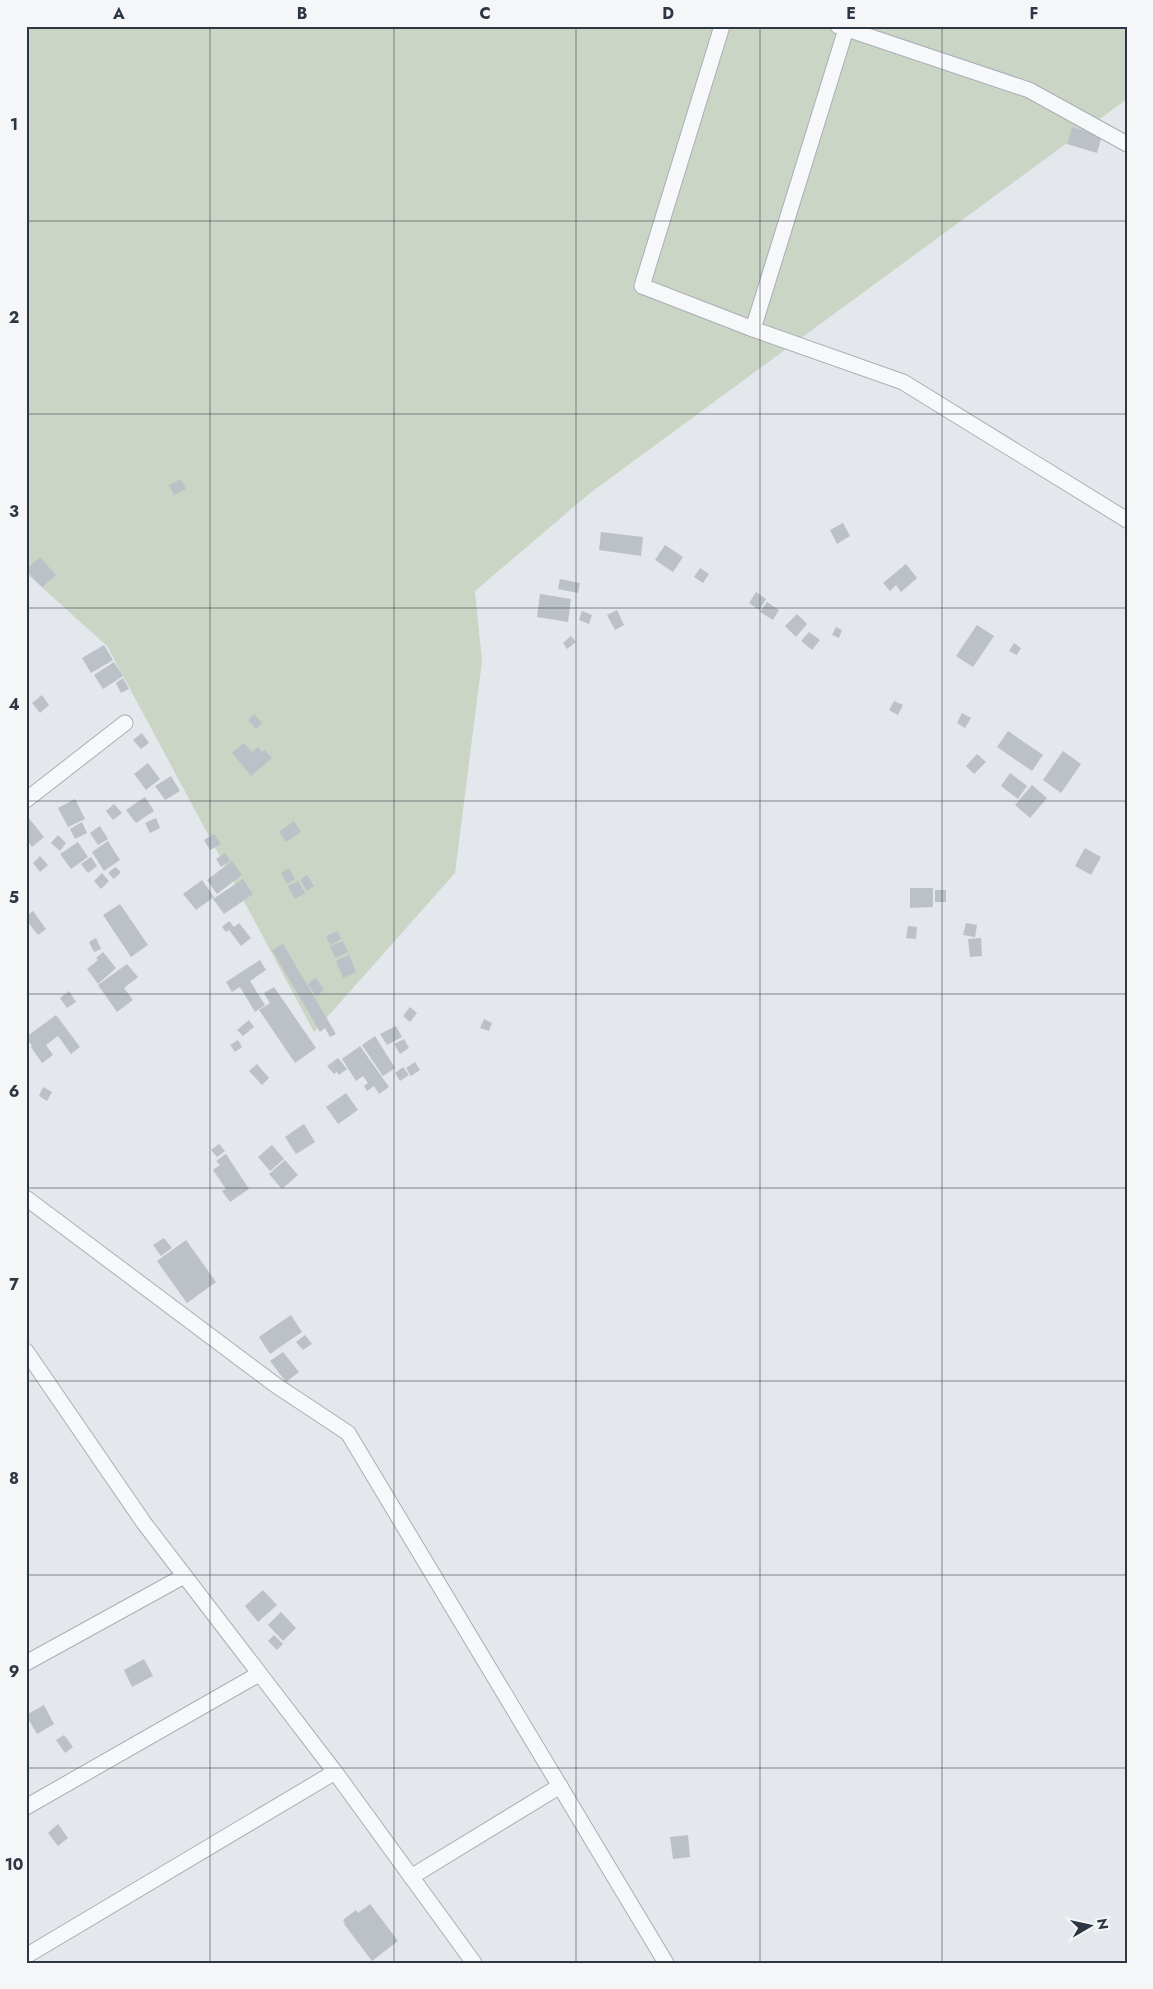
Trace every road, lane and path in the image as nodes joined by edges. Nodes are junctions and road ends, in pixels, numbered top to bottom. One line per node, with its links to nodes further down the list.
1 (722, 26): 4 (street)
2 (844, 27): 3 (street); 4 (street)
3 (1127, 144)
4 (752, 329): 5 (street)
5 (1127, 520)
6 (126, 723): 7 (street)
7 (26, 800)
8 (26, 1198): 14 (street)
9 (26, 1351): 10 (street)
10 (184, 1576): 11 (street); 12 (street)
11 (26, 1663)
12 (259, 1674): 13 (street); 15 (street)
13 (335, 1772): 16 (street); 17 (street)
14 (560, 1786): 16 (street); 19 (street)
15 (26, 1808)
16 (411, 1877): 18 (street)
17 (26, 1956)
18 (474, 1963)
19 (666, 1963)

